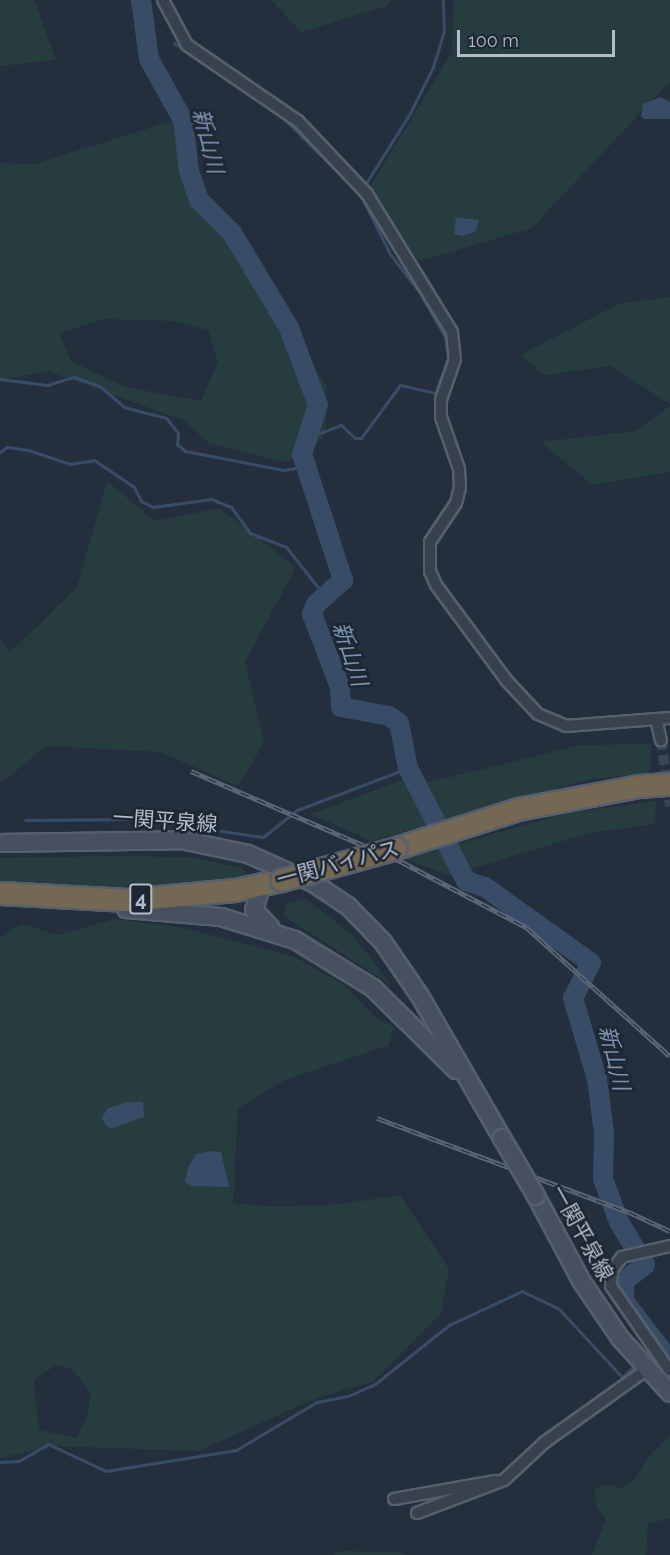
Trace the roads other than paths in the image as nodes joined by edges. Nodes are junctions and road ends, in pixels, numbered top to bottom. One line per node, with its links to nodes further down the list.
1 (163, 0): 3 (street)
2 (670, 718): 3 (street)
3 (656, 719): 4 (street)
4 (661, 740)
5 (670, 784): 7 (highway, 一関バイパス / 4, bridge)
6 (0, 843): 11 (main road, 一関平泉線)
7 (272, 882): 9 (highway, 一関バイパス / 4); 10 (main road, 一関平泉線)
8 (0, 893): 9 (highway, 一関バイパス / 4)
9 (26, 897): 10 (main road, 一関平泉線)
10 (278, 933): 11 (main road, 一関平泉線)
11 (469, 1084): 13 (main road, 一関平泉線, bridge)
12 (670, 1246): 14 (street)
13 (646, 1370): 15 (main road, 一関平泉線); 16 (street)
14 (670, 1371)
15 (670, 1393)
16 (504, 1480): 17 (street); 18 (street)
17 (394, 1499)
18 (417, 1513)

